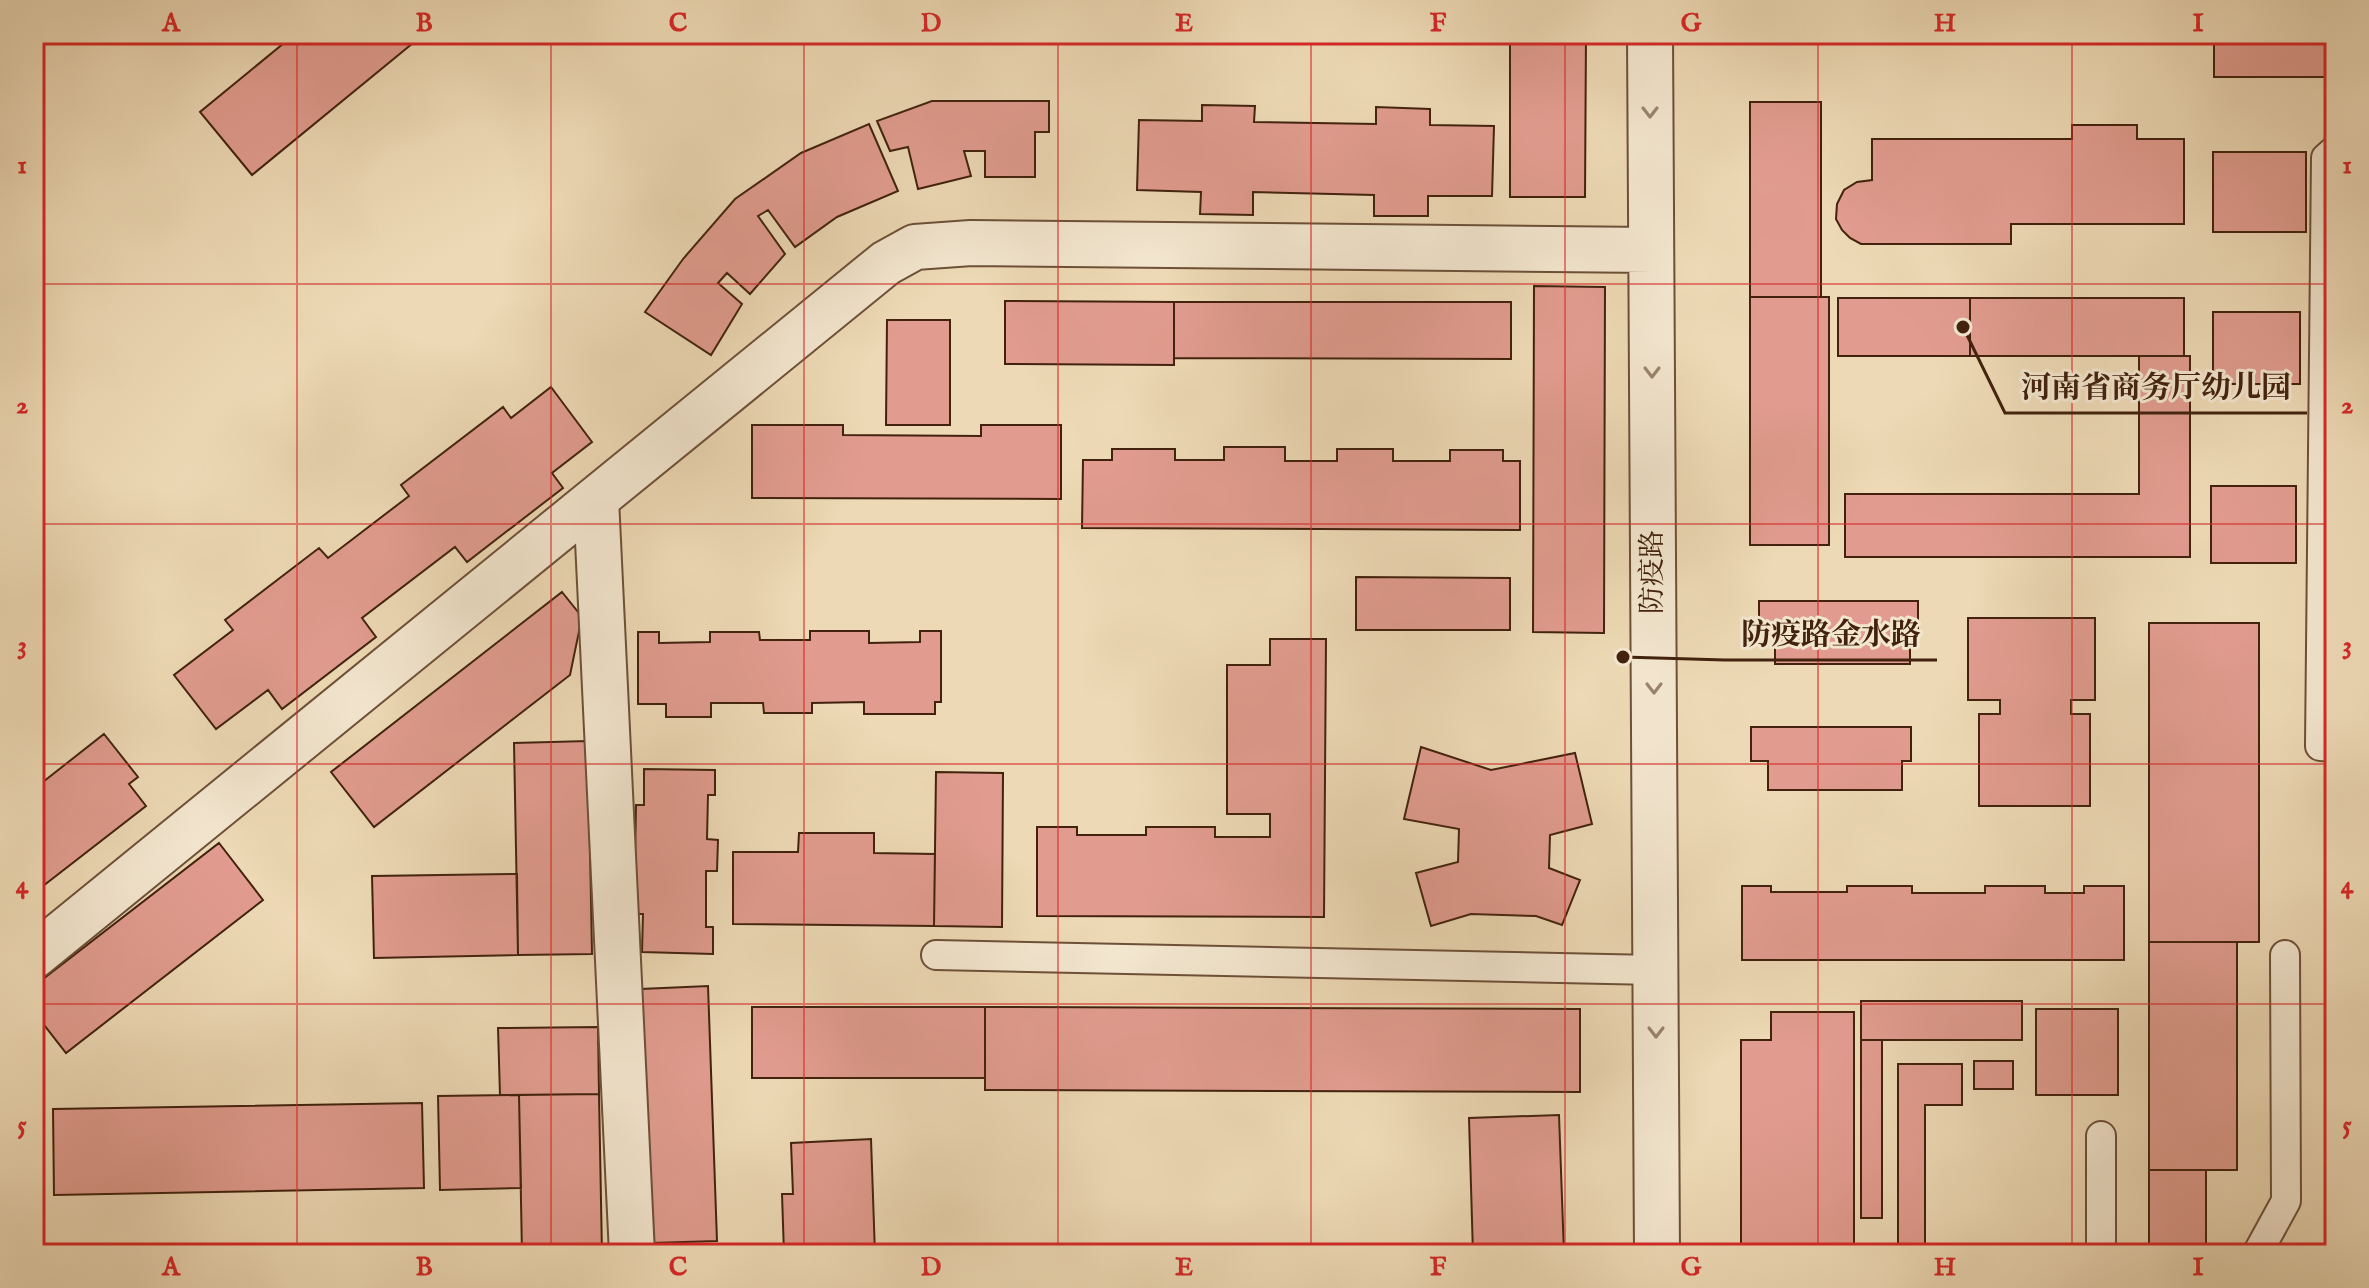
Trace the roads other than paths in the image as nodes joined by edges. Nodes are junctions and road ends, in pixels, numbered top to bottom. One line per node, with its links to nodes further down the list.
1 (1650, 34): 3 (street, 防疫路, one-way to 3)
2 (2335, 150): 5 (lane)
3 (1651, 250): 4 (street); 9 (street, 防疫路, one-way to 9)
4 (596, 499): 8 (street); 11 (street)
5 (2335, 747)
6 (936, 955): 9 (lane)
7 (2285, 955): 14 (lane)
8 (34, 956)
9 (1655, 970): 12 (street, 防疫路, one-way to 12)
10 (2101, 1136): 13 (lane)
11 (632, 1254)
12 (1657, 1254)
13 (2101, 1254)
14 (2257, 1254)

